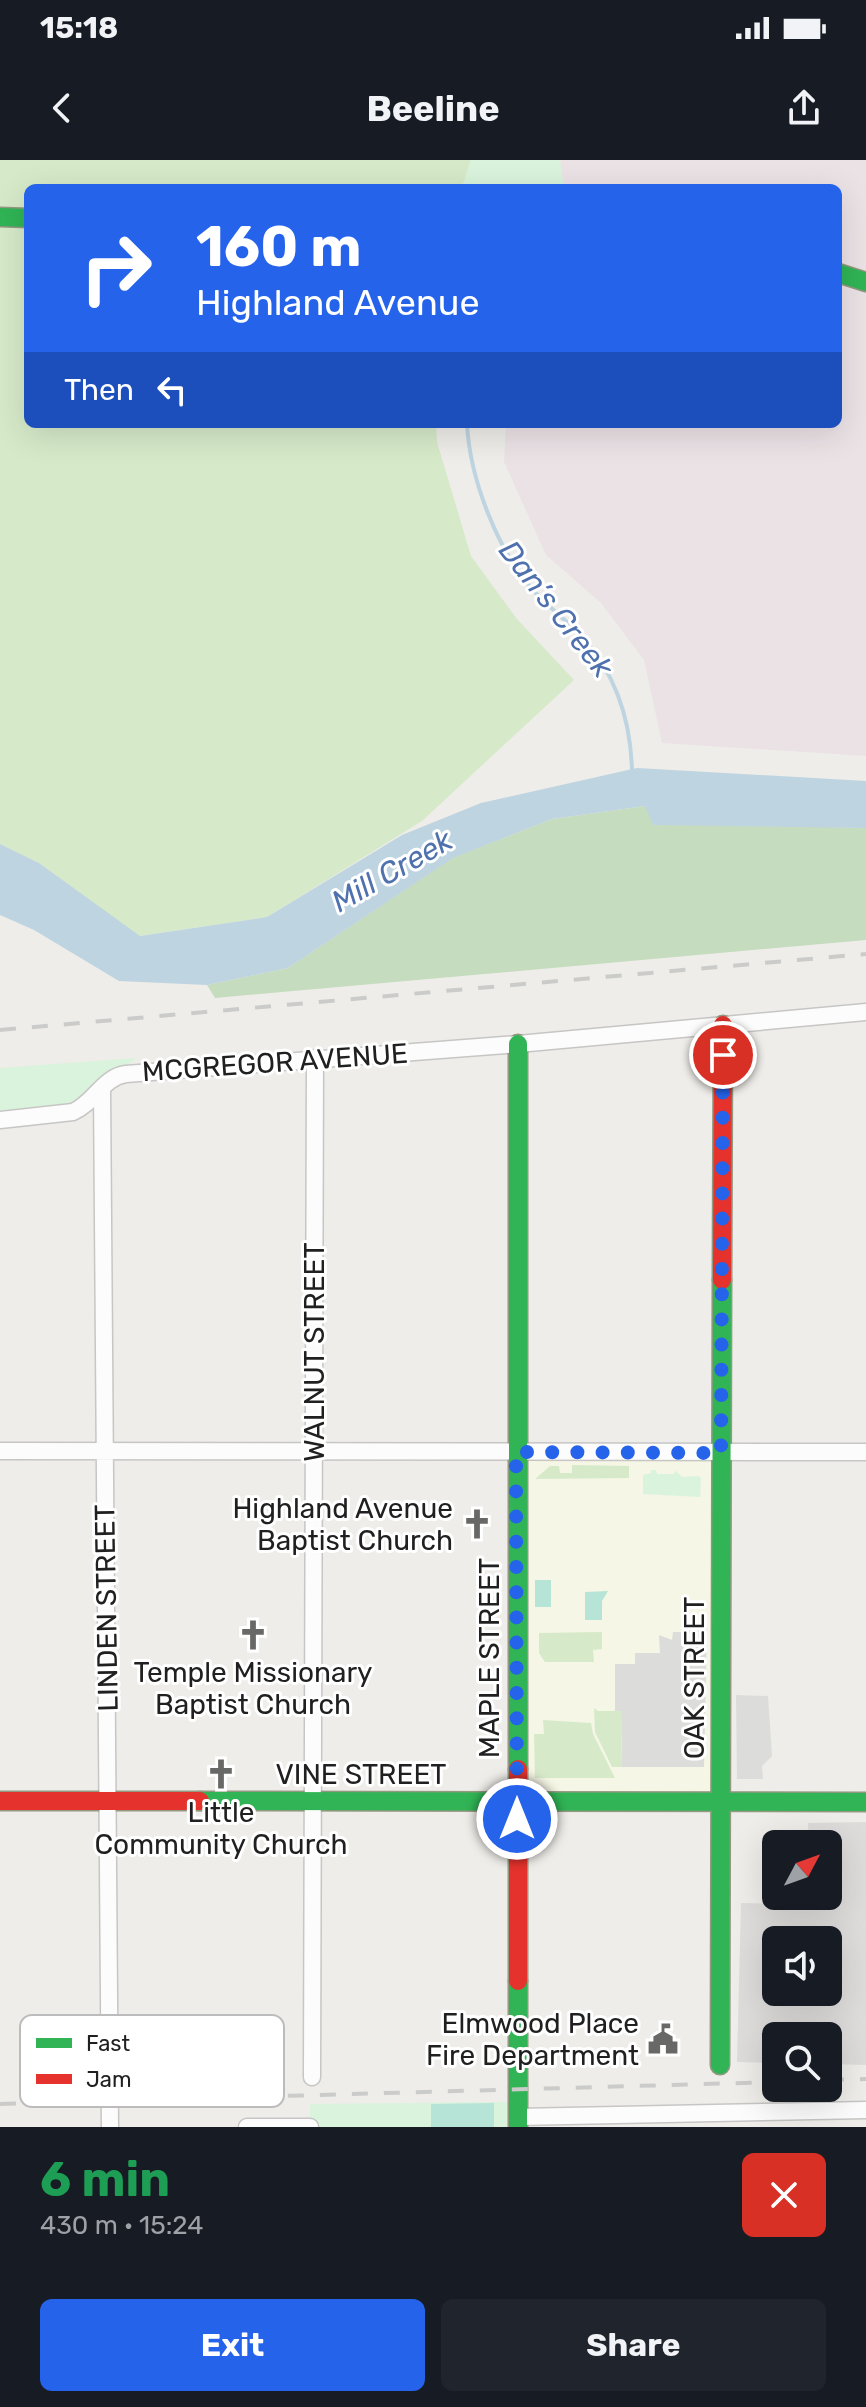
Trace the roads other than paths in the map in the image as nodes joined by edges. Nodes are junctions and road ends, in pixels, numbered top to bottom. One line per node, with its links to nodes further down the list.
1 (0, 217): 2 (street)
2 (24, 218)
3 (842, 274): 4 (street)
4 (866, 282)
5 (866, 1012): 6 (street, MCGREGOR AVENUE)
6 (723, 1025): 7 (street, MCGREGOR AVENUE); 16 (street, OAK STREET)
7 (518, 1044): 8 (street, MCGREGOR AVENUE); 14 (street, MAPLE STREET)
8 (315, 1058): 9 (street, MCGREGOR AVENUE); 12 (street, WALNUT STREET)
9 (102, 1088): 10 (street, MCGREGOR AVENUE); 13 (street, LINDEN STREET)
10 (0, 1120)
11 (0, 1451): 13 (street)
12 (314, 1451): 13 (street); 14 (street); 20 (street, WALNUT STREET)
13 (105, 1452): 19 (street, LINDEN STREET)
14 (516, 1452): 16 (street); 18 (street, MAPLE STREET)
15 (866, 1452): 16 (street)
16 (721, 1453): 21 (street, OAK STREET)
17 (0, 1801): 19 (street, VINE STREET)
18 (517, 1801): 20 (street, VINE STREET); 21 (street, VINE STREET); 29 (street, MAPLE STREET)
19 (107, 1802): 20 (street, VINE STREET); 23 (street, LINDEN STREET)
20 (312, 1802): 25 (street, WALNUT STREET)
21 (722, 1802): 22 (street, VINE STREET); 24 (street, OAK STREET)
22 (866, 1802)
23 (109, 2015)
24 (720, 2065)
25 (312, 2077)
26 (110, 2107): 31 (street, LINDEN STREET)
27 (866, 2110): 28 (street)
28 (836, 2119): 29 (street)
29 (518, 2122)
30 (310, 2126): 32 (street)
31 (110, 2127)
32 (247, 2127)

